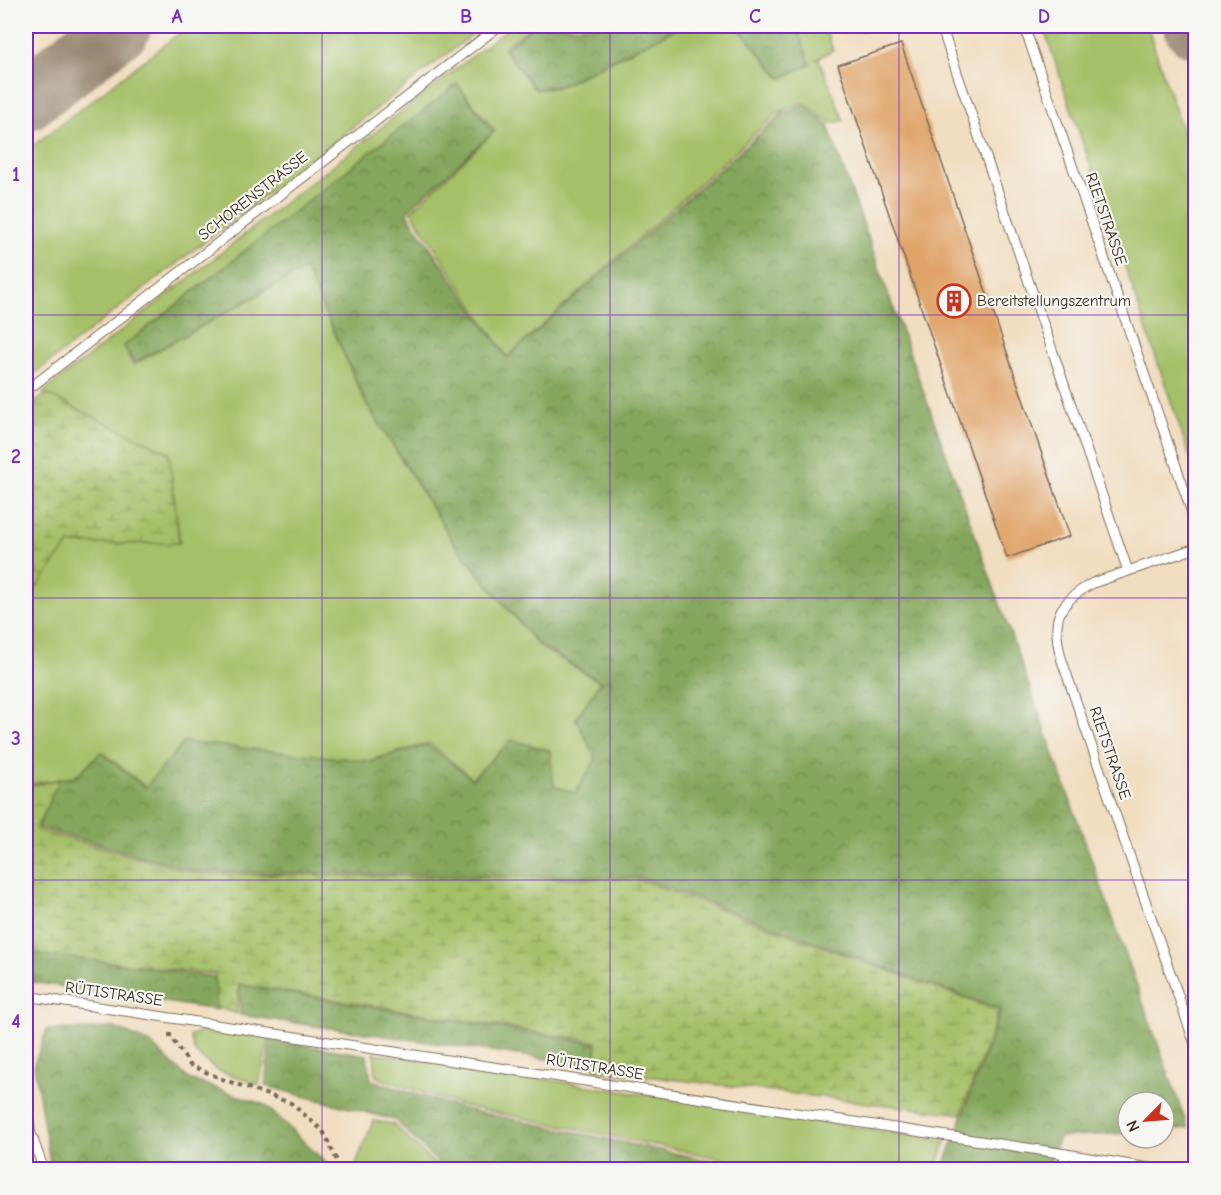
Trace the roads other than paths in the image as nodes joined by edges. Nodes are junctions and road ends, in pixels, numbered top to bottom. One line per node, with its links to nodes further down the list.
1 (499, 26): 6 (lane, SCHORENSTRASSE)
2 (849, 26): 3 (lane)
3 (883, 26)
4 (941, 26): 9 (lane)
5 (1024, 26): 7 (lane, RIETSTRASSE)
6 (26, 391)
7 (1196, 524)
8 (1196, 548): 9 (lane, RIETSTRASSE)
9 (1128, 571): 12 (lane, RIETSTRASSE)
10 (28, 997): 11 (lane); 14 (lane, RÜTISTRASSE)
11 (26, 1025)
12 (1196, 1047)
13 (26, 1078): 15 (lane)
14 (1066, 1154): 16 (lane); 17 (lane, RÜTISTRASSE)
15 (44, 1170)
16 (1061, 1170)
17 (1160, 1170)

